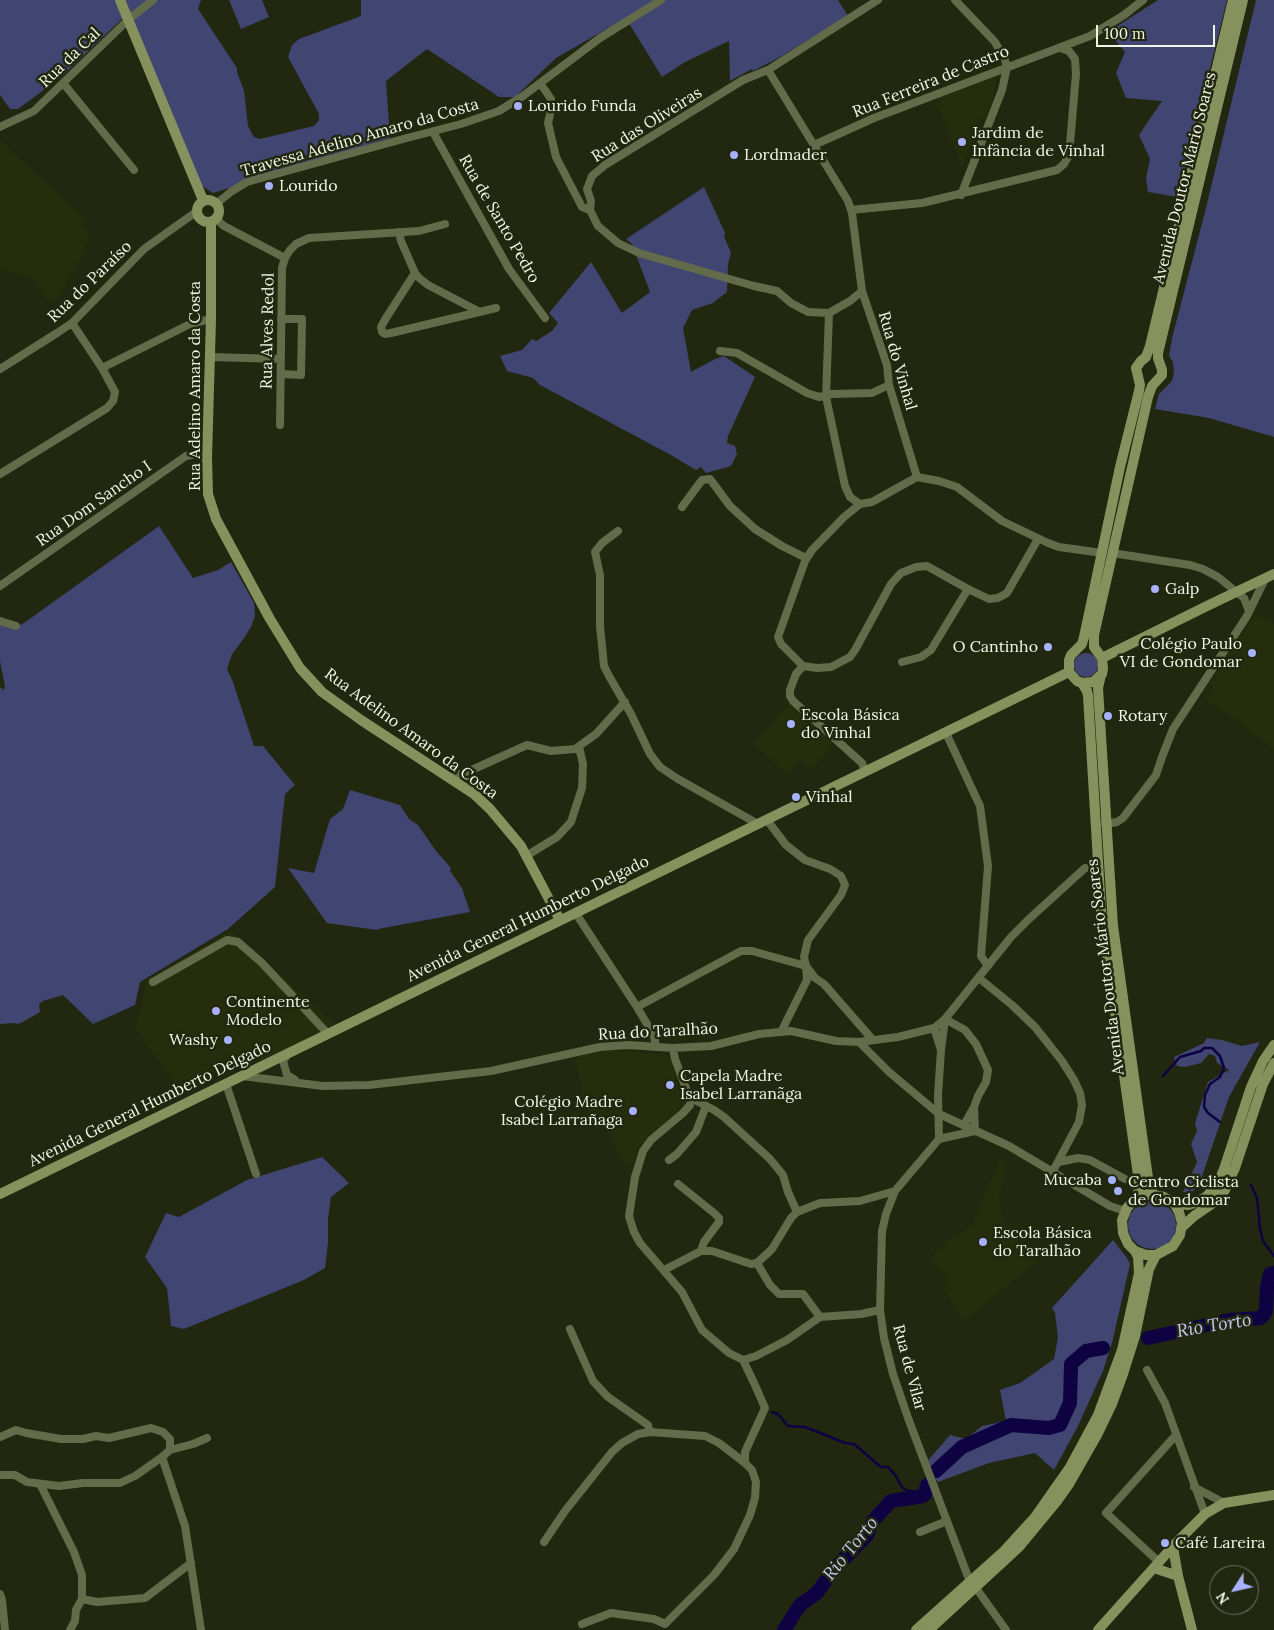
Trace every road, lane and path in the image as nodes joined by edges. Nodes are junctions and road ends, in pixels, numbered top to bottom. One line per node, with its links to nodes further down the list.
1 (120, 0): 9 (main road)
2 (153, 0): 9 (street, Rua da Cal)
3 (661, 0): 14 (street, Travessa Adelino Amaro da Costa)
4 (878, 0): 12 (street, Rua das Oliveiras)
5 (955, 0): 11 (street)
6 (1143, 0): 10 (street, Rua Ferreira de Castro)
7 (1233, 0): 41 (main road, Avenida Doutor Mário Soares)
8 (1243, 0): 42 (main road, Avenida Doutor Mário Soares)
9 (129, 19): 13 (street, Rua da Cal); 20 (main road)
10 (1060, 48): 11 (street, Rua Ferreira de Castro); 19 (street)
11 (1006, 66): 17 (street, Rua Ferreira de Castro); 19 (street)
12 (768, 70): 17 (street, Rua do Vinhal); 22 (street, Rua das Oliveiras)
13 (63, 83): 15 (street, Rua da Cal); 18 (street)
14 (540, 83): 16 (street, Travessa Adelino Amaro da Costa); 22 (street)
15 (0, 127)
16 (433, 132): 21 (street, Travessa Adelino Amaro da Costa); 34 (street, Rua de Santo Pedro)
17 (814, 145): 23 (street, Rua do Vinhal)
18 (134, 170)
19 (961, 195): 23 (street)
20 (203, 200): 21 (main road); 24 (main road)
21 (216, 204): 25 (main road)
22 (590, 210): 33 (street)
23 (851, 210): 30 (street, Rua do Vinhal)
24 (196, 212): 25 (main road); 37 (street, Rua do Paraíso)
25 (213, 220): 28 (street); 35 (main road, Rua Adelino Amaro da Costa)
26 (445, 224): 27 (street, Rua Alves Redol)
27 (399, 232): 28 (street, Rua Alves Redol); 29 (street)
28 (285, 258): 36 (street, Rua Alves Redol)
29 (415, 273): 32 (street); 32 (street)
30 (862, 291): 33 (street); 48 (street, Rua do Vinhal)
31 (496, 308): 32 (street)
32 (478, 311)
33 (829, 313): 49 (street)
34 (545, 318)
35 (211, 319): 39 (main road, Rua Adelino Amaro da Costa); 43 (street)
36 (281, 319): 40 (street, Rua Alves Redol); 45 (street)
37 (72, 323): 43 (street); 44 (street, Rua do Paraíso)
38 (720, 351): 49 (street)
39 (210, 357): 40 (street); 51 (main road, Rua Adelino Amaro da Costa)
40 (281, 359): 45 (street, Rua Alves Redol)
41 (1144, 359): 42 (main road); 46 (main road, Avenida Doutor Mário Soares)
42 (1159, 363): 47 (main road, Avenida Doutor Mário Soares)
43 (102, 368): 52 (street)
44 (0, 369)
45 (281, 374): 50 (street, Rua Alves Redol)
46 (1138, 377): 47 (main road); 58 (main road, Avenida Doutor Mário Soares)
47 (1157, 382): 58 (main road, Avenida Doutor Mário Soares)
48 (889, 385): 49 (street); 53 (street, Rua do Vinhal)
49 (826, 397): 54 (street)
50 (280, 425)
51 (207, 458): 61 (street, Rua Dom Sancho I); 78 (main road, Rua Adelino Amaro da Costa)
52 (0, 474)
53 (917, 477): 54 (street); 57 (street)
54 (860, 504): 59 (street)
55 (682, 507): 59 (street)
56 (618, 531): 74 (street)
57 (1038, 540): 58 (street); 62 (street)
58 (1107, 553): 63 (street); 67 (main road, Avenida Doutor Mário Soares); 68 (main road, Avenida Doutor Mário Soares)
59 (806, 558): 70 (street)
60 (1270, 577): 63 (main road); 64 (street)
61 (0, 586)
62 (968, 589): 69 (street); 70 (street)
63 (1237, 592): 64 (street); 68 (main road)
64 (1249, 611): 80 (street)
65 (0, 621): 66 (street)
66 (16, 626)
67 (1076, 651): 68 (main road); 71 (main road)
68 (1100, 655): 72 (main road)
69 (902, 662)
70 (803, 666): 77 (street)
71 (1069, 672): 73 (main road); 75 (main road, Avenida General Humberto Delgado)
72 (1102, 674): 73 (main road); 80 (main road, Avenida Doutor Mário Soares)
73 (1082, 683): 82 (main road, Avenida Doutor Mário Soares)
74 (625, 702): 76 (street); 79 (street)
75 (946, 733): 77 (main road, Avenida General Humberto Delgado); 86 (street)
76 (579, 747): 78 (street); 81 (street)
77 (865, 771): 79 (main road, Avenida General Humberto Delgado)
78 (450, 778): 81 (main road, Rua Adelino Amaro da Costa)
79 (763, 822): 83 (main road, Avenida General Humberto Delgado); 85 (street)
80 (1105, 824): 120 (main road, Avenida Doutor Mário Soares)
81 (526, 856): 84 (main road, Rua Adelino Amaro da Costa)
82 (1098, 866): 86 (street, Rua do Taralhão); 121 (main road, Avenida Doutor Mário Soares)
83 (576, 912): 84 (main road, Avenida General Humberto Delgado); 89 (street)
84 (560, 920): 93 (main road, Avenida General Humberto Delgado)
85 (806, 966): 89 (street); 92 (street); 94 (street)
86 (988, 966): 87 (street, Rua do Taralhão)
87 (979, 978): 90 (street, Rua do Taralhão); 113 (street)
88 (153, 982): 93 (street)
89 (638, 1007): 97 (street)
90 (945, 1019): 91 (street, Rua do Taralhão); 99 (street); 107 (street)
91 (934, 1028): 94 (street, Rua do Taralhão); 99 (street)
92 (781, 1032): 95 (street, Rua do Taralhão); 98 (street, Rua do Taralhão)
93 (328, 1034): 100 (main road, Avenida General Humberto Delgado)
94 (872, 1039): 95 (street, Rua do Taralhão)
95 (859, 1042): 108 (street)
96 (1274, 1045): 122 (main road)
97 (656, 1046): 98 (street, Rua do Taralhão); 103 (street, Rua do Taralhão)
98 (673, 1048): 105 (street)
99 (941, 1050): 108 (street)
100 (288, 1054): 102 (main road, Avenida General Humberto Delgado); 103 (street)
101 (1274, 1063): 127 (main road)
102 (242, 1076): 103 (street, Rua do Taralhão); 104 (main road, Avenida General Humberto Delgado)
103 (299, 1082)
104 (226, 1084): 115 (street); 119 (main road, Avenida General Humberto Delgado)
105 (691, 1098): 106 (street); 132 (street)
106 (706, 1106): 112 (street); 125 (street)
107 (974, 1107): 109 (street); 110 (street)
108 (939, 1114): 109 (street); 111 (street)
109 (964, 1125): 110 (street)
110 (975, 1131): 111 (street); 114 (street)
111 (939, 1139): 118 (street, Rua de Vilar)
112 (669, 1160)
113 (1059, 1162): 114 (street); 116 (street)
114 (1053, 1171): 123 (street)
115 (256, 1174)
116 (1125, 1179)
117 (678, 1184): 128 (street)
118 (895, 1192): 125 (street); 133 (street, Rua de Vilar)
119 (0, 1194)
120 (1154, 1195): 121 (main road); 122 (main road)
121 (1134, 1200): 124 (main road)
122 (1174, 1203): 127 (main road)
123 (1115, 1208): 124 (street); 126 (street)
124 (1126, 1208): 126 (main road)
125 (797, 1212): 131 (street)
126 (1122, 1220): 129 (main road)
127 (1181, 1228): 130 (main road)
128 (701, 1251): 131 (street); 132 (street)
129 (1135, 1251): 130 (main road); 158 (main road)
130 (1156, 1255): 158 (main road)
131 (757, 1263): 134 (street)
132 (664, 1270): 136 (street)
133 (880, 1310): 134 (street); 151 (street, Rua de Vilar)
134 (820, 1316): 136 (street)
135 (570, 1329): 138 (street)
136 (743, 1360): 144 (street)
137 (1147, 1370): 139 (street)
138 (650, 1432): 144 (street); 153 (street)
139 (1176, 1435): 147 (street); 156 (street)
140 (0, 1437): 142 (street)
141 (208, 1438): 142 (street)
142 (170, 1450): 143 (street)
143 (162, 1457): 146 (street); 155 (street)
144 (745, 1463): 161 (street)
145 (0, 1475): 146 (street)
146 (40, 1484): 160 (street)
147 (1194, 1487): 149 (street); 150 (street)
148 (1274, 1495): 149 (main road)
149 (1224, 1503): 150 (main road)
150 (1205, 1514): 154 (main road)
151 (947, 1522): 152 (street); 158 (street, Rua de Vilar)
152 (920, 1532)
153 (544, 1542)
154 (1173, 1547): 156 (main road); 157 (main road)
155 (191, 1563): 160 (street); 164 (street)
156 (1157, 1565): 157 (main road); 168 (main road)
157 (1178, 1576): 169 (main road)
158 (973, 1585): 165 (main road); 166 (main road); 167 (street, Rua de Vilar)
159 (0, 1594): 162 (street)
160 (82, 1599): 163 (street)
161 (582, 1624)
162 (5, 1630)
163 (70, 1630)
164 (201, 1630)
165 (916, 1630)
166 (929, 1630)
167 (1006, 1630)
168 (1098, 1630)
169 (1192, 1630)

